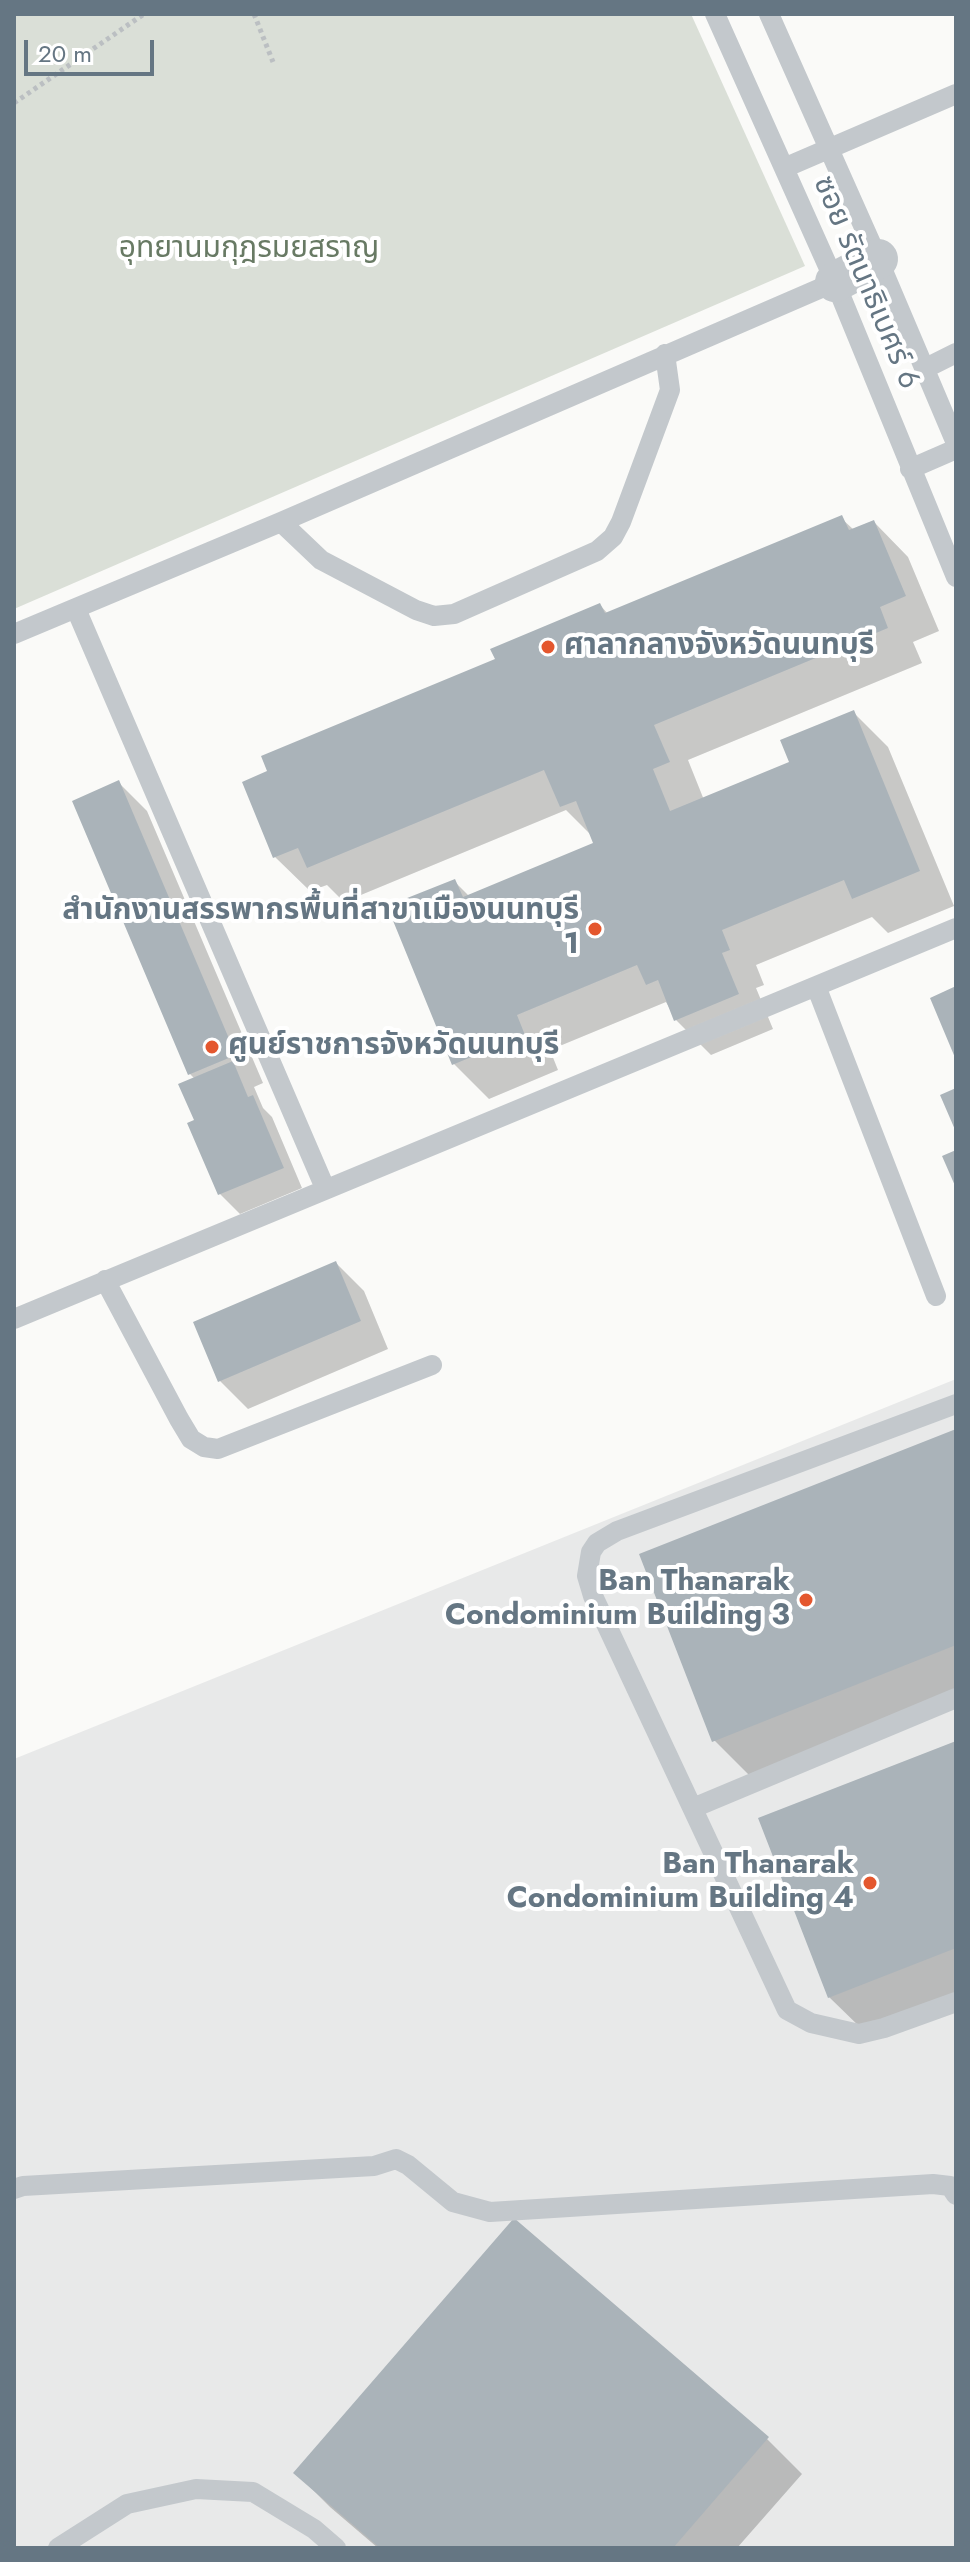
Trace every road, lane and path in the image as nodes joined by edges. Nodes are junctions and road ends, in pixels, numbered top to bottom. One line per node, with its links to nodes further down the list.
1 (144, 14): 7 (path)
2 (254, 14): 5 (path)
3 (715, 14): 9 (lane, ซอย รัตนาธิเบศร์ 6)
4 (769, 14): 8 (lane, ซอย รัตนาธิเบศร์ 6)
5 (273, 62)
6 (956, 94): 8 (lane)
7 (14, 103)
8 (829, 149): 9 (lane); 10 (lane, ซอย รัตนาธิเบศร์ 6)
9 (784, 168): 11 (lane, ซอย รัตนาธิเบศร์ 6)
10 (878, 259): 11 (street); 14 (lane, ซอย รัตนาธิเบศร์ 6)
11 (835, 282): 13 (lane); 16 (lane, ซอย รัตนาธิเบศร์ 6)
12 (956, 353): 14 (lane)
13 (665, 354): 17 (lane); 17 (lane)
14 (924, 369): 15 (lane, ซอย รัตนาธิเบศร์ 6)
15 (956, 446): 16 (lane)
16 (910, 469): 18 (lane, ซอย รัตนาธิเบศร์ 6)
17 (281, 522): 19 (lane)
18 (956, 577)
19 (76, 609): 20 (lane); 23 (lane)
20 (14, 634)
21 (956, 928): 22 (lane)
22 (816, 986): 23 (lane); 25 (lane)
23 (325, 1188): 24 (lane)
24 (105, 1280): 26 (lane); 27 (lane)
25 (936, 1296)
26 (14, 1319)
27 (432, 1365)
28 (956, 1404): 30 (lane)
29 (956, 1698): 30 (lane)
30 (693, 1808): 31 (lane)
31 (956, 2002)
32 (14, 2189): 33 (lane)
33 (956, 2195)
34 (58, 2548): 35 (lane)
35 (336, 2548)

